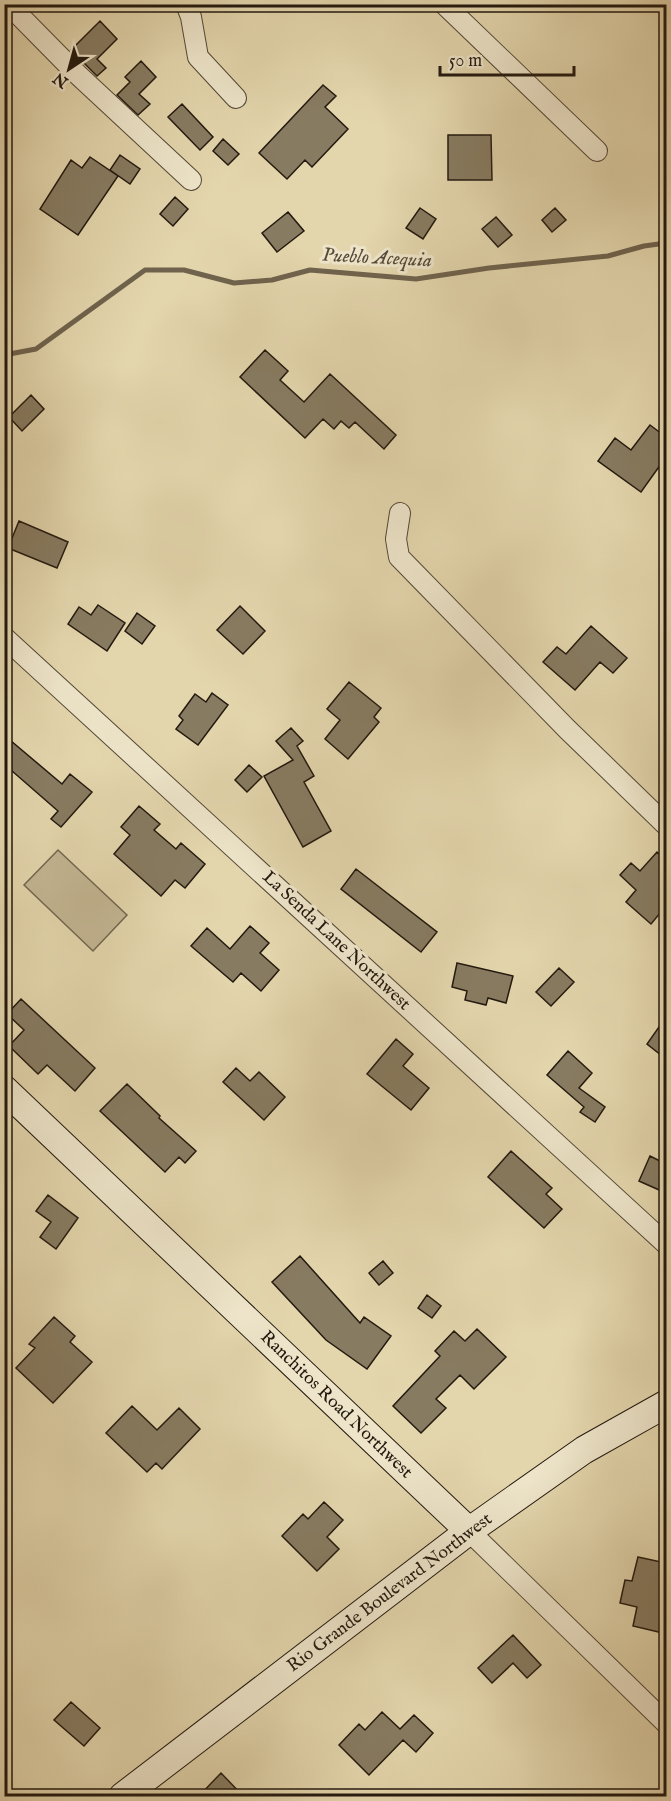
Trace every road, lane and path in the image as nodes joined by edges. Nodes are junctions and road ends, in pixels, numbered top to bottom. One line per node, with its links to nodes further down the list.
1 (8, 4): 6 (street)
2 (186, 4): 4 (street)
3 (444, 4): 5 (street)
4 (236, 98)
5 (597, 151)
6 (191, 180)
7 (400, 513): 9 (street)
8 (4, 637): 11 (street, La Senda Lane Northwest)
9 (666, 825)
10 (4, 1089): 13 (street, Ranchitos Road Northwest)
11 (666, 1244)
12 (666, 1404): 13 (street, Rio Grande Boulevard Northwest)
13 (469, 1532): 14 (street, Ranchitos Road Northwest); 15 (street, Rio Grande Boulevard Northwest)
14 (666, 1724)
15 (123, 1797)

